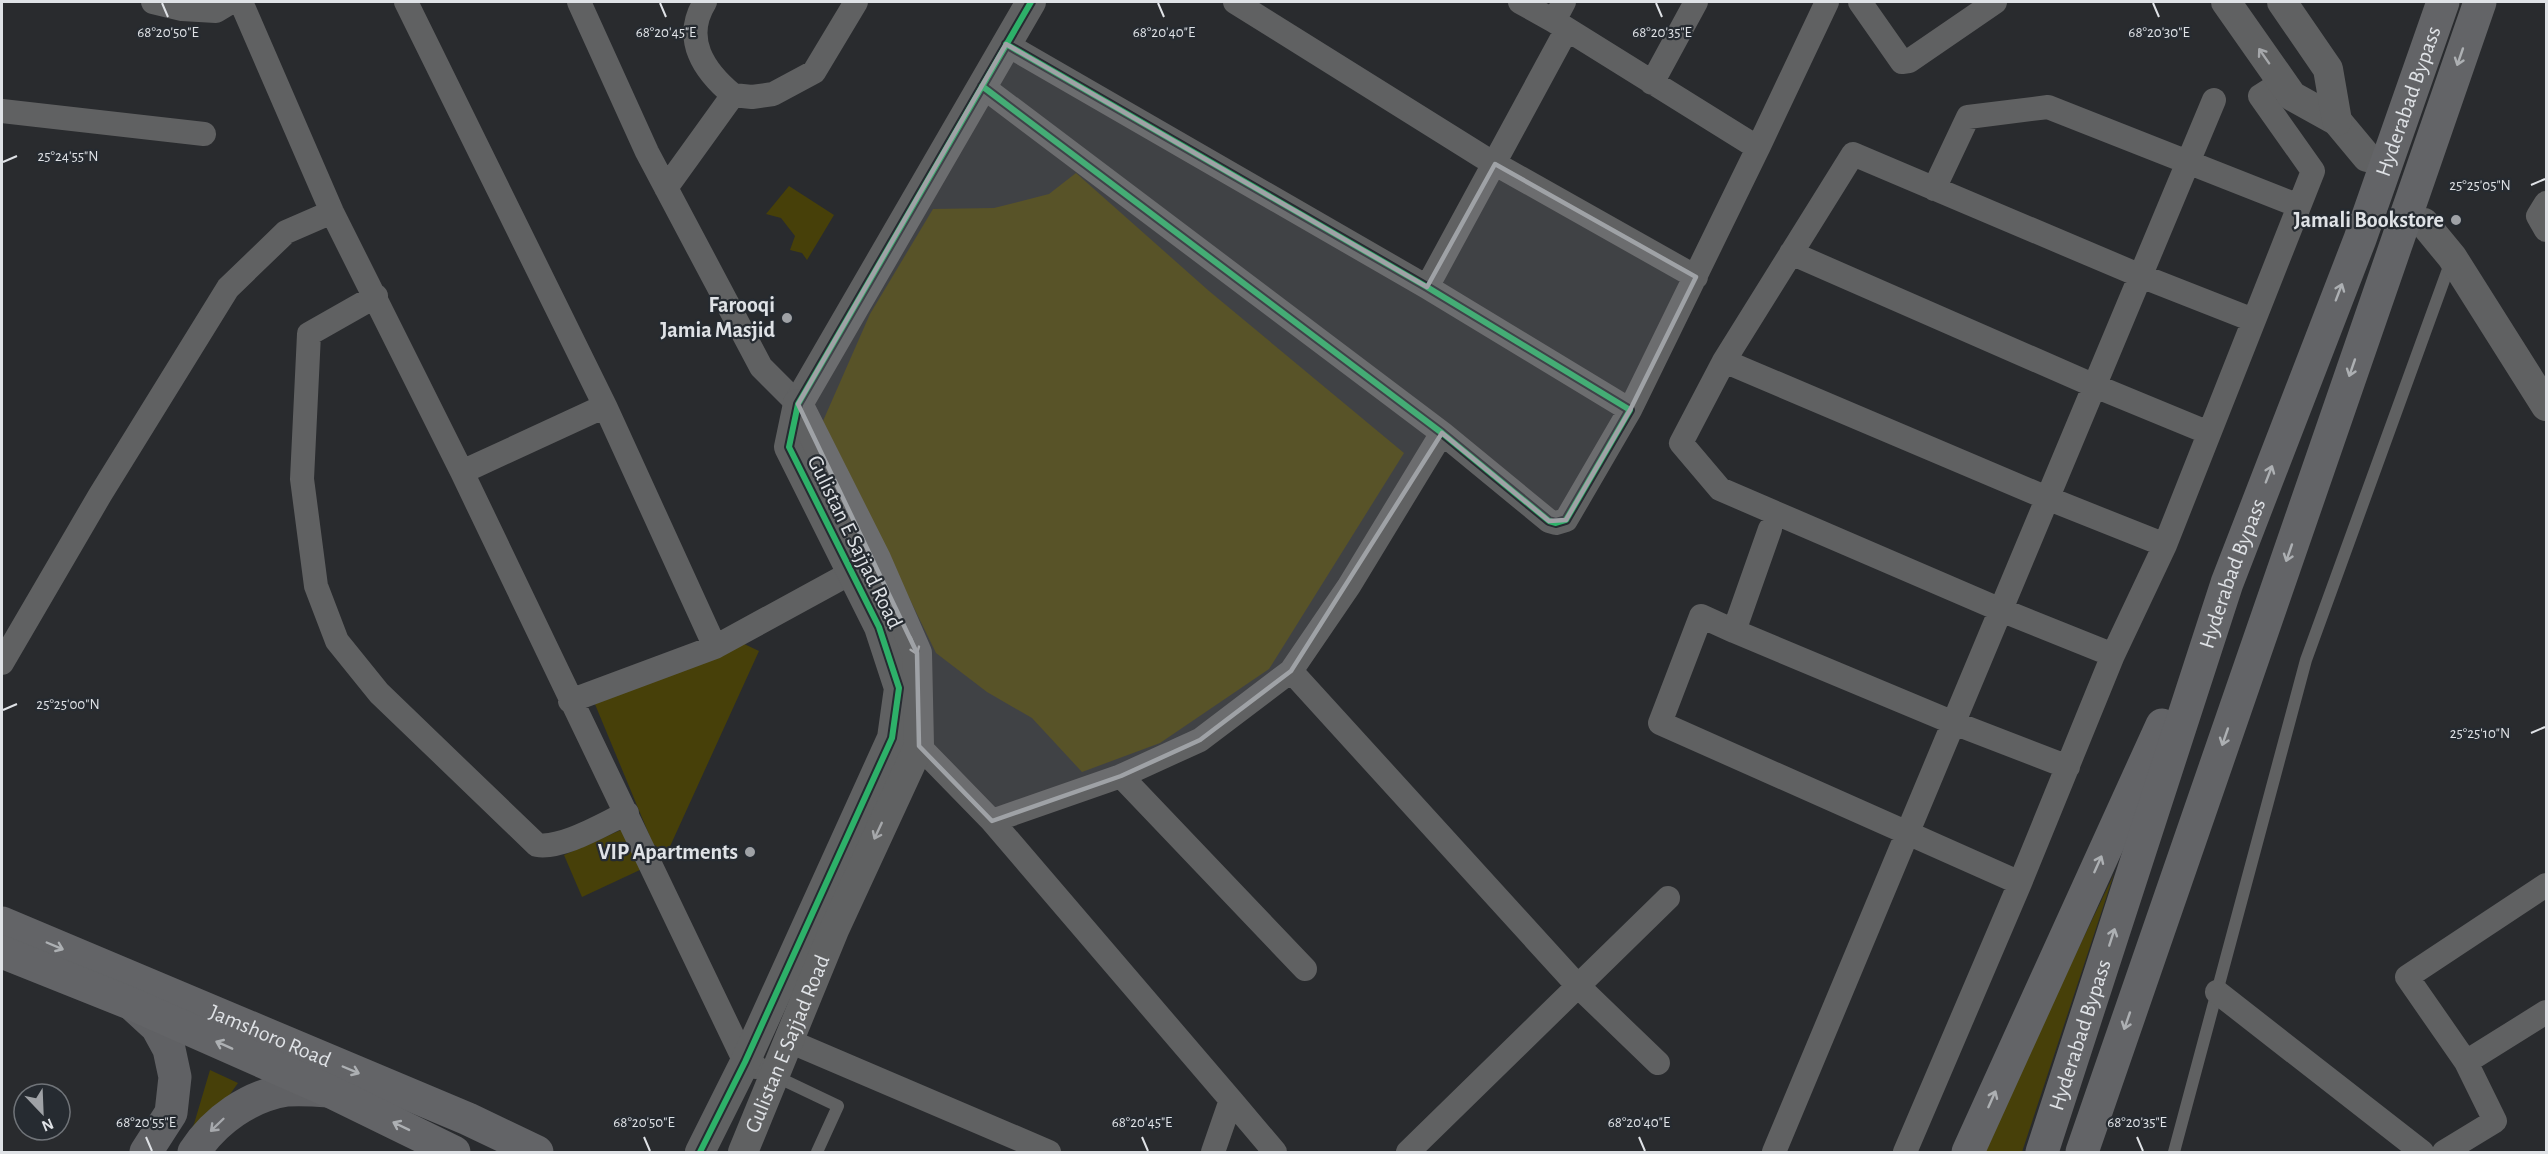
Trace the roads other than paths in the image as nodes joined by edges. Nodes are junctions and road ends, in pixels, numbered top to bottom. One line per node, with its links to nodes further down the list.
1 (153, 2): 2 (street)
2 (231, 2)
3 (241, 2): 37 (street)
4 (406, 2): 50 (street)
5 (579, 2): 33 (street)
6 (705, 2): 24 (street)
7 (856, 2): 24 (street)
8 (1031, 2): 20 (street)
9 (1235, 2): 32 (street)
10 (1520, 2): 19 (street)
11 (1696, 2): 22 (street)
12 (1827, 2): 29 (street)
13 (1860, 2): 14 (street)
14 (1995, 2)
15 (2226, 2): 21 (street, one-way to 15)
16 (2282, 2): 27 (street)
17 (2443, 2): 60 (highway, Hyderabad Bypass, one-way to 17)
18 (2480, 2): 107 (highway, Hyderabad Bypass, one-way to 107)
19 (1562, 17): 22 (street); 32 (street)
20 (1006, 44): 23 (street); 44 (street)
21 (2282, 82): 27 (street); 36 (street)
22 (1652, 83): 29 (street)
23 (982, 86): 49 (street); 53 (street)
24 (733, 95): 33 (street)
25 (2214, 100): 31 (street)
26 (2, 112): 28 (street)
27 (2337, 122): 30 (street)
28 (204, 134)
29 (1758, 148): 43 (street)
30 (2367, 157)
31 (2188, 163): 34 (street); 36 (street); 42 (street)
32 (1495, 164): 43 (street); 44 (street)
33 (666, 188): 49 (street)
34 (1934, 189): 40 (street); 42 (street)
35 (2547, 203): 39 (street)
36 (2299, 207): 46 (street)
37 (332, 212): 45 (street); 65 (street)
38 (2424, 223): 41 (street)
39 (2547, 230)
40 (1791, 253): 47 (street); 48 (street)
41 (2452, 256): 51 (street); 82 (lane)
42 (2140, 276): 46 (street); 48 (street)
43 (1696, 277): 52 (street)
44 (1427, 287): 52 (street)
45 (376, 296): 55 (street); 72 (street)
46 (2253, 320): 54 (street)
47 (1724, 361): 56 (street); 61 (street)
48 (2095, 386): 54 (street); 56 (street)
49 (798, 404): 59 (street, Gulistan E Sajjad Road)
50 (605, 406): 55 (street); 63 (street)
51 (2547, 406)
52 (1630, 410): 53 (street)
53 (1442, 433): 66 (street)
54 (2209, 433): 58 (street)
55 (462, 472): 67 (street)
56 (2048, 498): 58 (street); 61 (street)
57 (1770, 529): 62 (street)
58 (2164, 545): 64 (street)
59 (864, 566): 63 (street); 69 (street, Gulistan E Sajjad Road, one-way to 69); 86 (street, Gulistan E Sajjad Road)
60 (2227, 583): 105 (highway, one-way to 60); 106 (highway, Hyderabad Bypass, one-way to 60)
61 (2001, 610): 64 (street); 68 (street)
62 (1734, 631): 68 (street); 74 (street)
63 (715, 647): 67 (street)
64 (2113, 655): 70 (street)
65 (2, 663)
66 (1291, 671): 71 (street); 81 (street)
67 (570, 701): 72 (street)
68 (1954, 723): 70 (street); 74 (street)
69 (919, 746): 73 (street); 85 (street, Gulistan E Sajjad Road, one-way to 85)
70 (2068, 767): 75 (street)
71 (1121, 776): 73 (street); 80 (street)
72 (627, 813): 86 (street)
73 (992, 821): 91 (street)
74 (1907, 835): 75 (street); 103 (street)
75 (2020, 883): 104 (street)
76 (2547, 885): 87 (street)
77 (1668, 898): 81 (street)
78 (2, 923): 95 (highway, Jamshoro Road, one-way to 95)
79 (2, 952): 83 (highway, Jamshoro Road)
80 (1305, 969)
81 (1577, 985): 88 (street); 102 (street)
82 (2217, 992): 108 (lane); 109 (street)
83 (132, 1004): 90 (highway, Jamshoro Road, one-way to 83); 92 (main road)
84 (2547, 1012): 87 (street)
85 (789, 1041): 89 (street, Gulistan E Sajjad Road); 99 (street)
86 (745, 1062): 89 (street); 96 (street, Gulistan E Sajjad Road)
87 (2466, 1062): 110 (street)
88 (1658, 1064)
89 (774, 1076): 97 (street, Gulistan E Sajjad Road); 98 (lane)
90 (329, 1091): 93 (main road, one-way to 93); 94 (highway, Jamshoro Road, one-way to 90)
91 (1231, 1100): 100 (street); 101 (street)
92 (146, 1152)
93 (194, 1152)
94 (454, 1152)
95 (537, 1152)
96 (700, 1152)
97 (743, 1152)
98 (817, 1152)
99 (1049, 1152)
100 (1213, 1152)
101 (1275, 1152)
102 (1408, 1152)
103 (1774, 1152)
104 (1905, 1152)
105 (1968, 1152)
106 (2042, 1152)
107 (2082, 1152)
108 (2174, 1152)
109 (2422, 1152)
110 (2444, 1152)

